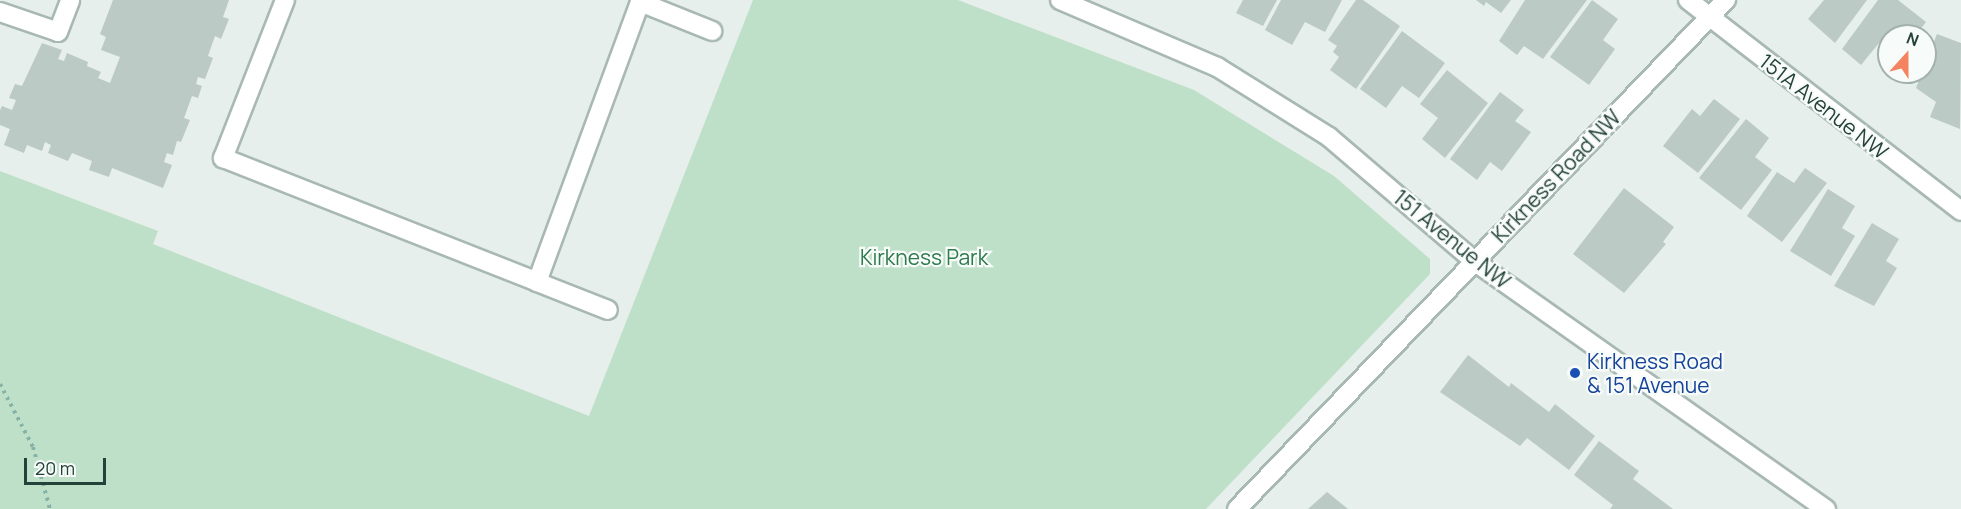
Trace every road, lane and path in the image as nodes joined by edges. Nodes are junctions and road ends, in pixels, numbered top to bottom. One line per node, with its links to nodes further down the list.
1 (70, 0): 7 (street)
2 (285, 0): 12 (street)
3 (1060, 0): 11 (street, 151 Avenue NW)
4 (1688, 0): 8 (street, 151A Avenue NW)
5 (1726, 0): 8 (street, Kirkness Road NW)
6 (638, 1): 9 (street); 12 (street)
7 (0, 12)
8 (1711, 17): 10 (street, 151A Avenue NW); 11 (street, Kirkness Road NW)
9 (712, 31)
10 (1961, 211)
11 (1474, 261): 16 (street, Kirkness Road NW); 17 (street, 151 Avenue NW)
12 (537, 282): 13 (street)
13 (608, 310)
14 (0, 384): 15 (path)
15 (50, 509)
16 (1236, 509)
17 (1827, 509)

